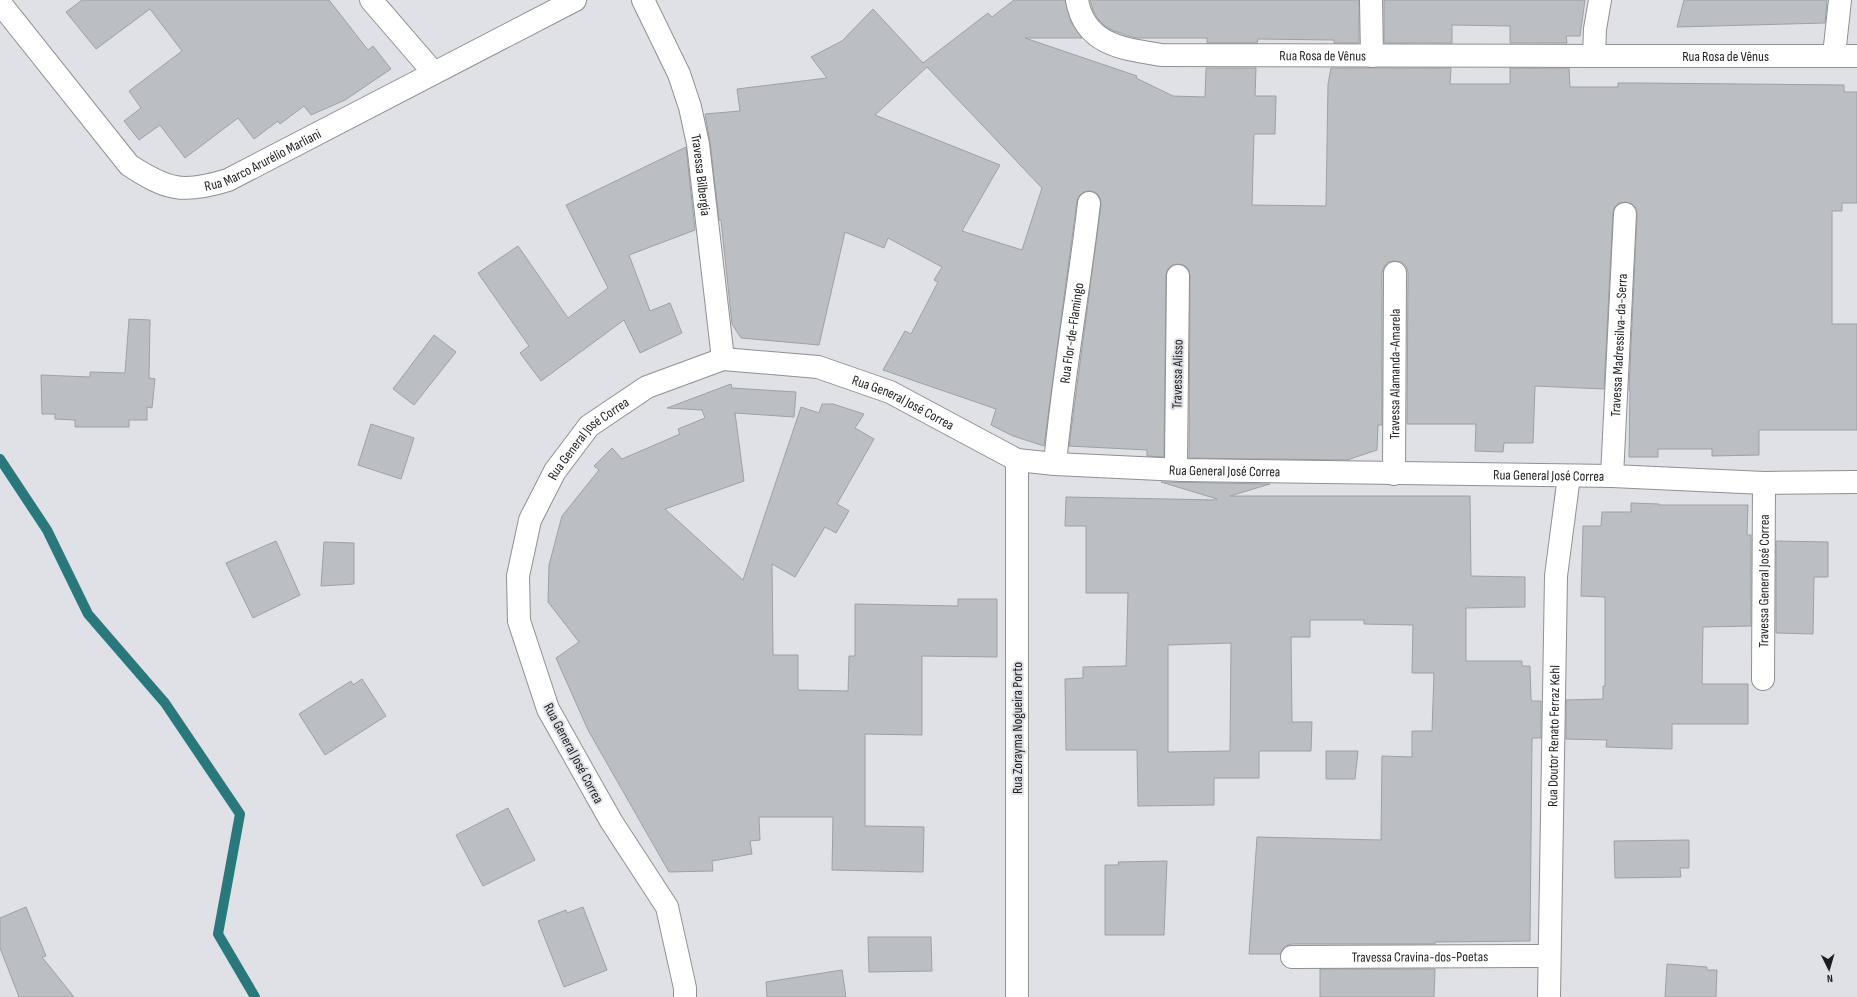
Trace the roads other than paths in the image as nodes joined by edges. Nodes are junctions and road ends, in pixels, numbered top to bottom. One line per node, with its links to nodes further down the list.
1 (371, 0): 13 (street)
2 (575, 0): 13 (street, Rua Marco Arurélio Marliani)
3 (643, 0): 18 (street, Travessa Bilbergia)
4 (1077, 0): 10 (street, Rua Rosa de Vênus)
5 (1371, 0): 10 (street)
6 (1600, 0): 11 (street)
7 (1840, 0): 9 (street)
8 (0, 3): 13 (street, Rua Marco Arurélio Marliani)
9 (1834, 55): 11 (street, Rua Rosa de Vênus); 12 (street, Rua Rosa de Vênus)
10 (1372, 56): 11 (street, Rua Rosa de Vênus)
11 (1594, 56)
12 (1857, 56)
13 (434, 73)
14 (1089, 203): 20 (street, Rua Flor-de-Flamingo)
15 (1625, 214): 24 (street, Travessa Madressilva-da-Serra)
16 (1395, 273): 22 (street, Travessa Alamanda-Amarela)
17 (1178, 276): 21 (street, Travessa Alisso)
18 (723, 359): 19 (street, Rua General José Correa); 30 (street, Rua General José Correa)
19 (1017, 460): 20 (street, Rua General José Correa); 31 (street, Rua Zorayma Nogueira Porto)
20 (1055, 464): 21 (street, Rua General José Correa)
21 (1181, 470): 22 (street, Rua General José Correa)
22 (1394, 474): 23 (street, Rua General José Correa)
23 (1569, 476): 24 (street, Rua General José Correa); 28 (street, Rua Doutor Renato Ferraz Kehl)
24 (1612, 476): 25 (street, Rua General José Correa)
25 (1764, 482): 26 (street, Rua General José Correa); 27 (street, Travessa General José Correa)
26 (1857, 482)
27 (1763, 679)
28 (1549, 956): 29 (street, Travessa Cravina-dos-Poetas); 32 (street, Rua Doutor Renato Ferraz Kehl)
29 (1292, 957)
30 (686, 997)
31 (1017, 997)
32 (1548, 997)

